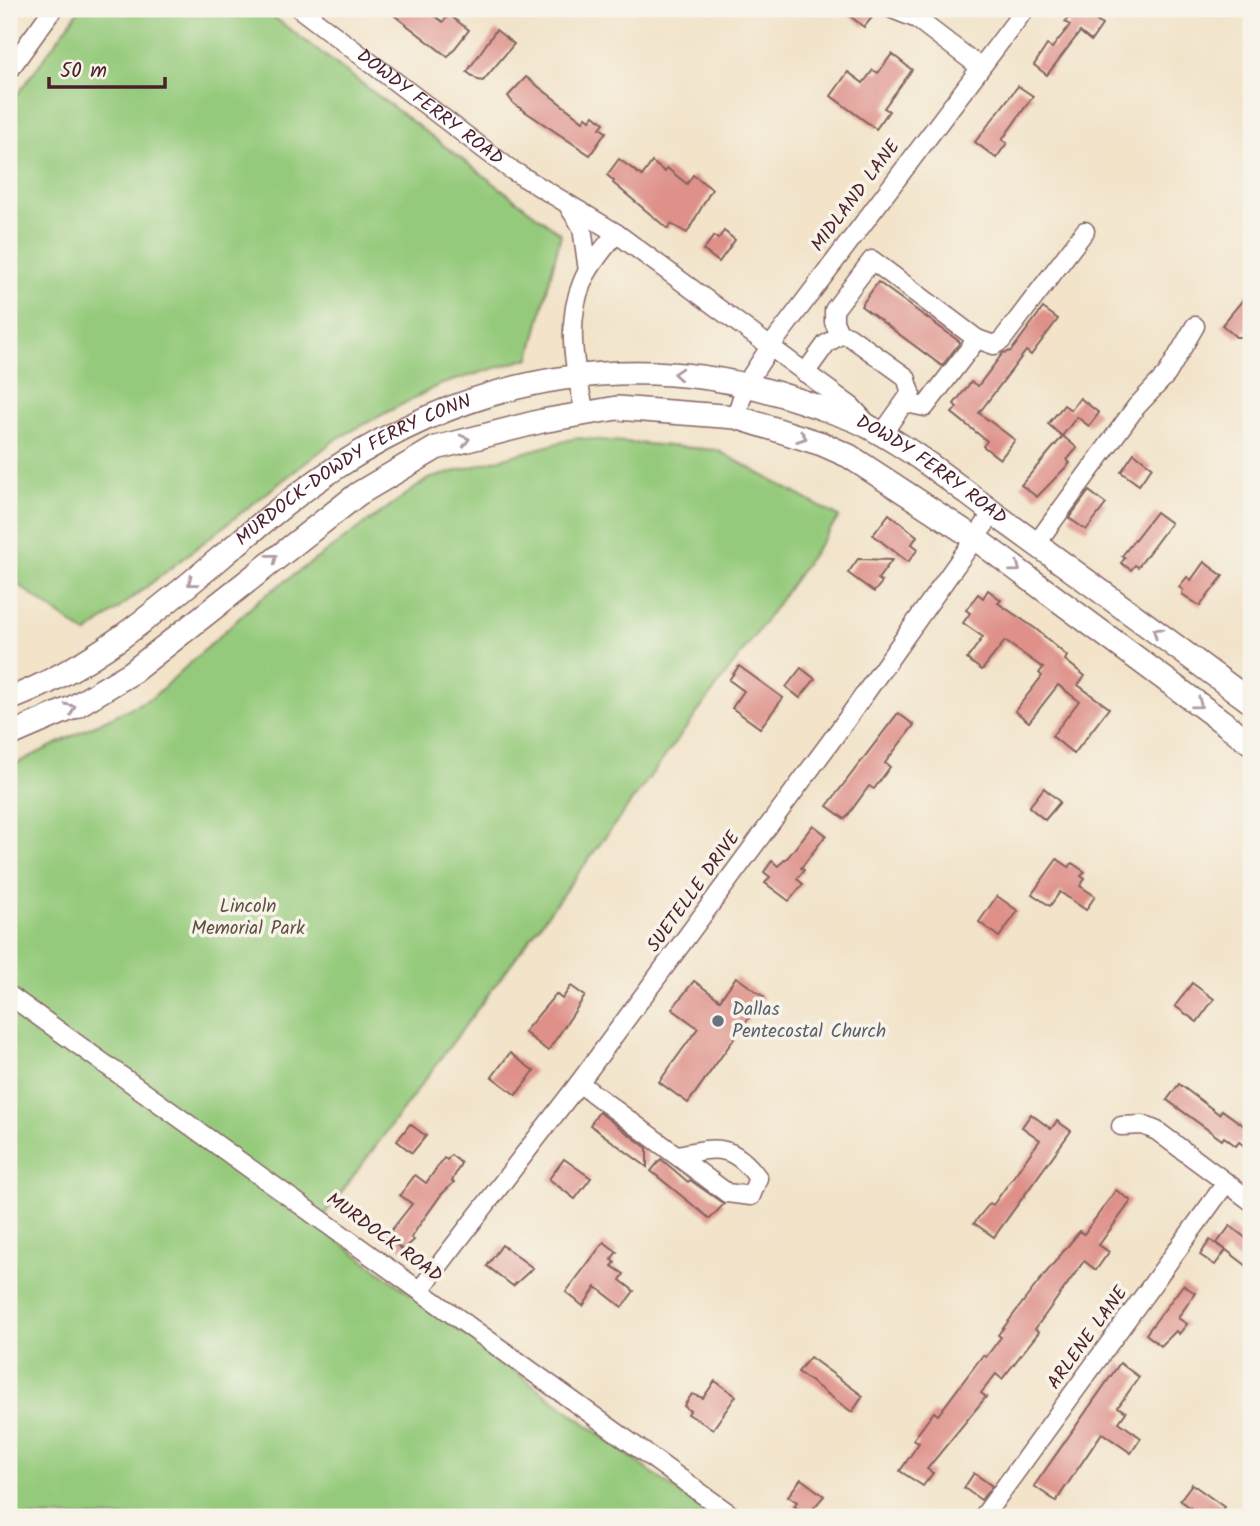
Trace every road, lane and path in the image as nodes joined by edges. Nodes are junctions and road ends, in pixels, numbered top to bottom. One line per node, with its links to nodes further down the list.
1 (53, 9): 6 (street)
2 (300, 9): 7 (street, DOWDY FERRY ROAD)
3 (892, 9): 5 (street)
4 (1026, 9): 5 (street, MIDLAND LANE)
5 (980, 67): 14 (street, MIDLAND LANE)
6 (9, 70)
7 (564, 201): 9 (street, DOWDY FERRY ROAD); 10 (street, DOWDY FERRY ROAD)
8 (1085, 231): 13 (street)
9 (615, 233): 10 (street, DOWDY FERRY ROAD); 14 (street, DOWDY FERRY ROAD)
10 (588, 271): 16 (street, DOWDY FERRY ROAD)
11 (1195, 326): 24 (street)
12 (840, 335): 13 (street); 15 (street); 18 (street)
13 (977, 339): 18 (street)
14 (770, 347): 15 (street, DOWDY FERRY ROAD); 17 (street, MIDLAND LANE)
15 (805, 373): 21 (street, DOWDY FERRY ROAD)
16 (576, 376): 17 (main road, MURDOCK-DOWDY FERRY CONN, one-way to 16); 19 (street, DOWDY FERRY ROAD); 25 (main road, MURDOCK-DOWDY FERRY CONN)
17 (746, 384): 20 (street, MIDLAND LANE); 21 (main road, MURDOCK-DOWDY FERRY CONN)
18 (905, 403): 21 (street)
19 (585, 412): 20 (main road, MURDOCK-DOWDY FERRY CONN); 26 (main road, MURDOCK-DOWDY FERRY CONN, one-way to 19)
20 (736, 418): 23 (main road, DOWDY FERRY ROAD, one-way to 23)
21 (876, 430): 22 (main road, DOWDY FERRY ROAD)
22 (993, 513): 23 (street, SUETELLE DRIVE); 24 (main road, DOWDY FERRY ROAD)
23 (976, 539): 30 (main road, DOWDY FERRY ROAD, one-way to 30); 32 (street, SUETELLE DRIVE)
24 (1036, 544): 28 (main road, DOWDY FERRY ROAD, one-way to 24)
25 (226, 555): 26 (main road); 27 (main road, MURDOCK-DOWDY FERRY CONN, one-way to 27)
26 (244, 581): 29 (main road, MURDOCK-DOWDY FERRY CONN, one-way to 26)
27 (9, 699)
28 (1251, 702)
29 (9, 735)
30 (1251, 743)
31 (9, 995): 37 (street, MURDOCK ROAD)
32 (579, 1083): 34 (street); 37 (street, SUETELLE DRIVE)
33 (1121, 1126): 35 (street)
34 (678, 1155)
35 (1226, 1183): 36 (street); 39 (street, ARLENE LANE)
36 (1251, 1201)
37 (420, 1290): 38 (street, MURDOCK ROAD)
38 (734, 1517)
39 (983, 1517)

